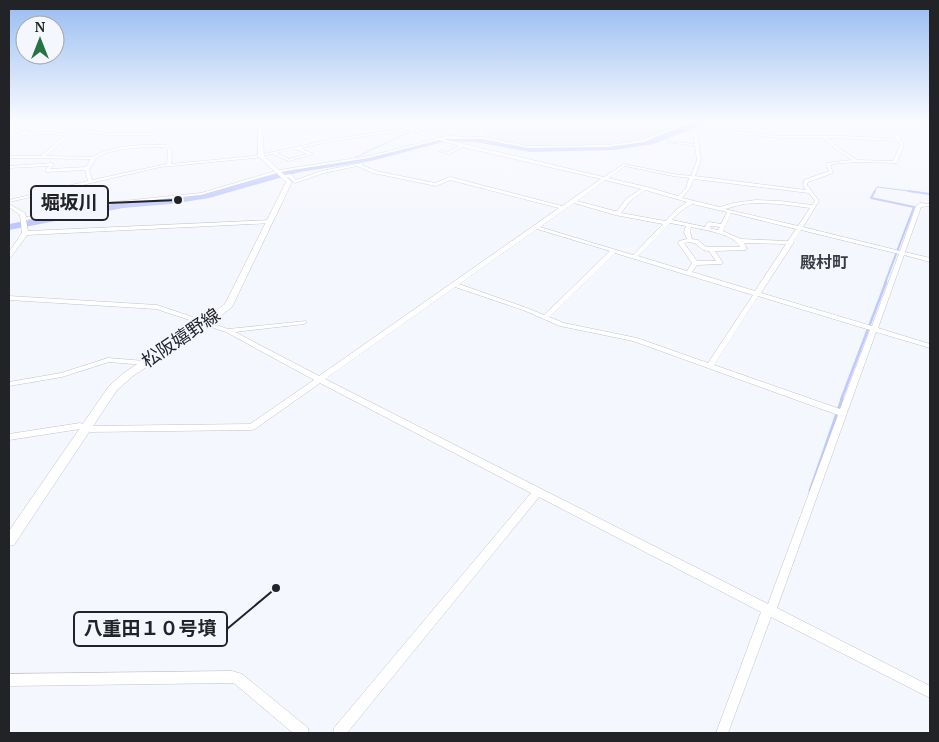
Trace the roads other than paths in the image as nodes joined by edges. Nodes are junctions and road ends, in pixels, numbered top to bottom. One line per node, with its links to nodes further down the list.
1 (97, 156): 13 (street)
2 (170, 156): 16 (street)
3 (261, 156): 16 (street); 20 (main road)
4 (278, 156): 5 (street)
5 (305, 156)
6 (371, 156): 20 (street)
7 (503, 156): 22 (street)
8 (698, 156): 21 (street)
9 (848, 156): 14 (street)
10 (898, 156): 14 (street)
11 (9, 157): 12 (street)
12 (43, 157): 13 (street)
13 (94, 158): 19 (street)
14 (856, 161): 25 (street)
15 (365, 162): 17 (street)
16 (169, 165): 23 (street)
17 (358, 165): 20 (street); 33 (street)
18 (9, 167): 19 (street)
19 (88, 168): 23 (street)
20 (282, 174): 37 (main road, 松阪嬉野線); 39 (street)
21 (693, 177): 22 (street); 25 (street); 26 (street)
22 (603, 179): 24 (street); 28 (street)
23 (90, 182): 27 (street)
24 (645, 188): 26 (street); 36 (street)
25 (811, 192): 32 (street)
26 (680, 197): 29 (street)
27 (9, 201)
28 (573, 202): 33 (street); 36 (street)
29 (691, 202): 34 (street); 38 (street)
30 (9, 205): 39 (street)
31 (930, 205): 49 (street)
32 (814, 207): 34 (street); 42 (street)
33 (563, 208): 41 (street)
34 (722, 208): 35 (street)
35 (730, 211): 42 (street); 43 (street)
36 (615, 213): 38 (street)
37 (270, 222): 39 (street); 60 (main road, 松阪嬉野線)
38 (668, 222): 40 (street); 51 (street)
39 (24, 224): 50 (street)
40 (689, 226): 43 (street); 44 (street)
41 (536, 228): 48 (street); 55 (street)
42 (801, 228): 46 (street); 49 (street)
43 (721, 229): 45 (street)
44 (690, 240): 47 (street); 53 (street)
45 (740, 241): 46 (street); 47 (street)
46 (791, 243): 56 (street)
47 (711, 249): 53 (street)
48 (614, 250): 51 (street); 58 (street)
49 (899, 252): 52 (street); 61 (street)
50 (9, 256)
51 (635, 256): 54 (street)
52 (930, 260)
53 (695, 263): 54 (street)
54 (688, 273): 56 (street)
55 (454, 285): 58 (street); 66 (street)
56 (757, 295): 61 (street); 65 (street)
57 (9, 298): 60 (street)
58 (544, 318): 65 (street)
59 (304, 322): 62 (street)
60 (206, 323): 62 (street); 64 (main road, 松阪嬉野線)
61 (870, 328): 63 (street); 68 (street)
62 (228, 331): 66 (street)
63 (930, 346)
64 (145, 363): 67 (street); 69 (main road, 松阪嬉野線)
65 (710, 366): 68 (street)
66 (319, 379): 69 (street); 71 (street)
67 (9, 384)
68 (839, 411): 73 (street)
69 (84, 428): 70 (street); 72 (main road, 松阪嬉野線)
70 (9, 437)
71 (537, 492): 73 (street); 77 (street)
72 (9, 541)
73 (771, 610): 75 (street); 78 (street)
74 (9, 680): 76 (street)
75 (930, 692)
76 (303, 733)
77 (339, 733)
78 (722, 733)

